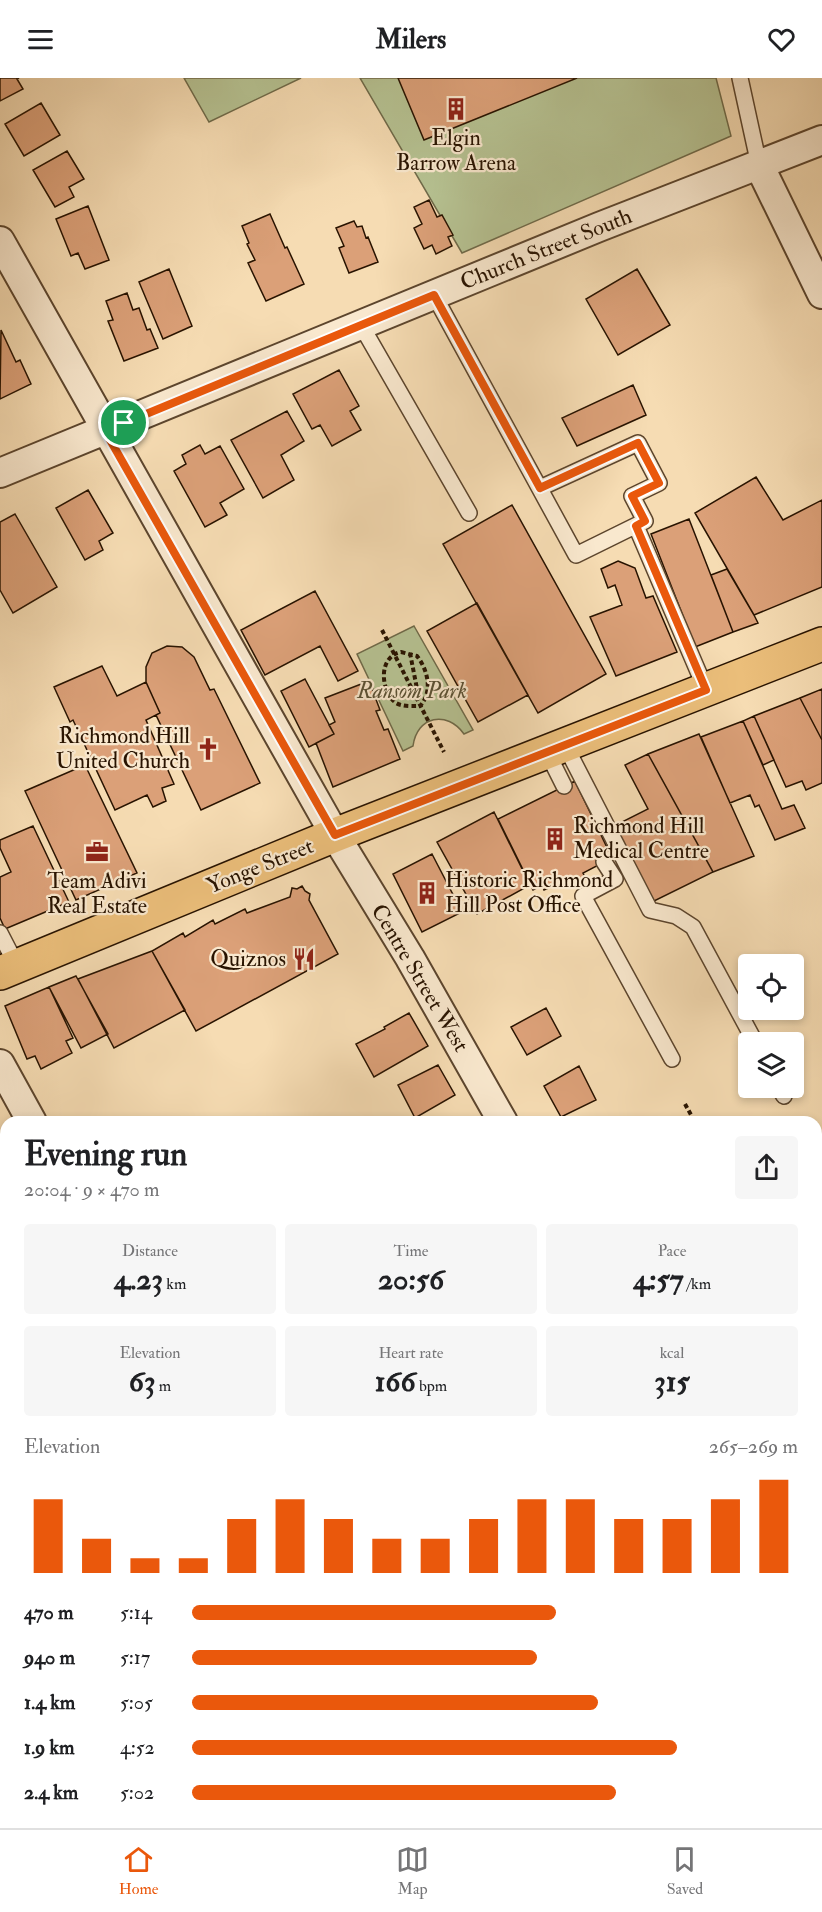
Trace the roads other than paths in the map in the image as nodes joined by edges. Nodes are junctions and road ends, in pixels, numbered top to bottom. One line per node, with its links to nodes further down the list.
1 (740, 78): 3 (lane)
2 (822, 140): 3 (street, Church Street South)
3 (759, 165): 5 (street); 6 (street, Church Street South)
4 (0, 241): 8 (street, Centre Street West)
5 (822, 294)
6 (434, 295): 7 (street, Church Street South); 10 (lane)
7 (362, 325): 8 (street, Church Street South); 11 (lane)
8 (105, 431): 9 (street, Church Street South); 17 (street, Centre Street West)
9 (0, 473)
10 (540, 488): 12 (lane); 12 (lane)
11 (469, 513)
12 (636, 526): 14 (lane)
13 (822, 644): 14 (main road, Yonge Street)
14 (706, 690): 15 (main road, Yonge Street)
15 (556, 749): 16 (lane); 17 (main road, Yonge Street); 21 (lane)
16 (564, 786)
17 (335, 835): 20 (main road, Yonge Street); 25 (street, Centre Street West)
18 (604, 862): 22 (lane)
19 (0, 933): 20 (lane)
20 (9, 969)
21 (750, 1032)
22 (672, 1059)
23 (0, 1064): 24 (street)
24 (29, 1116)
25 (500, 1116)

